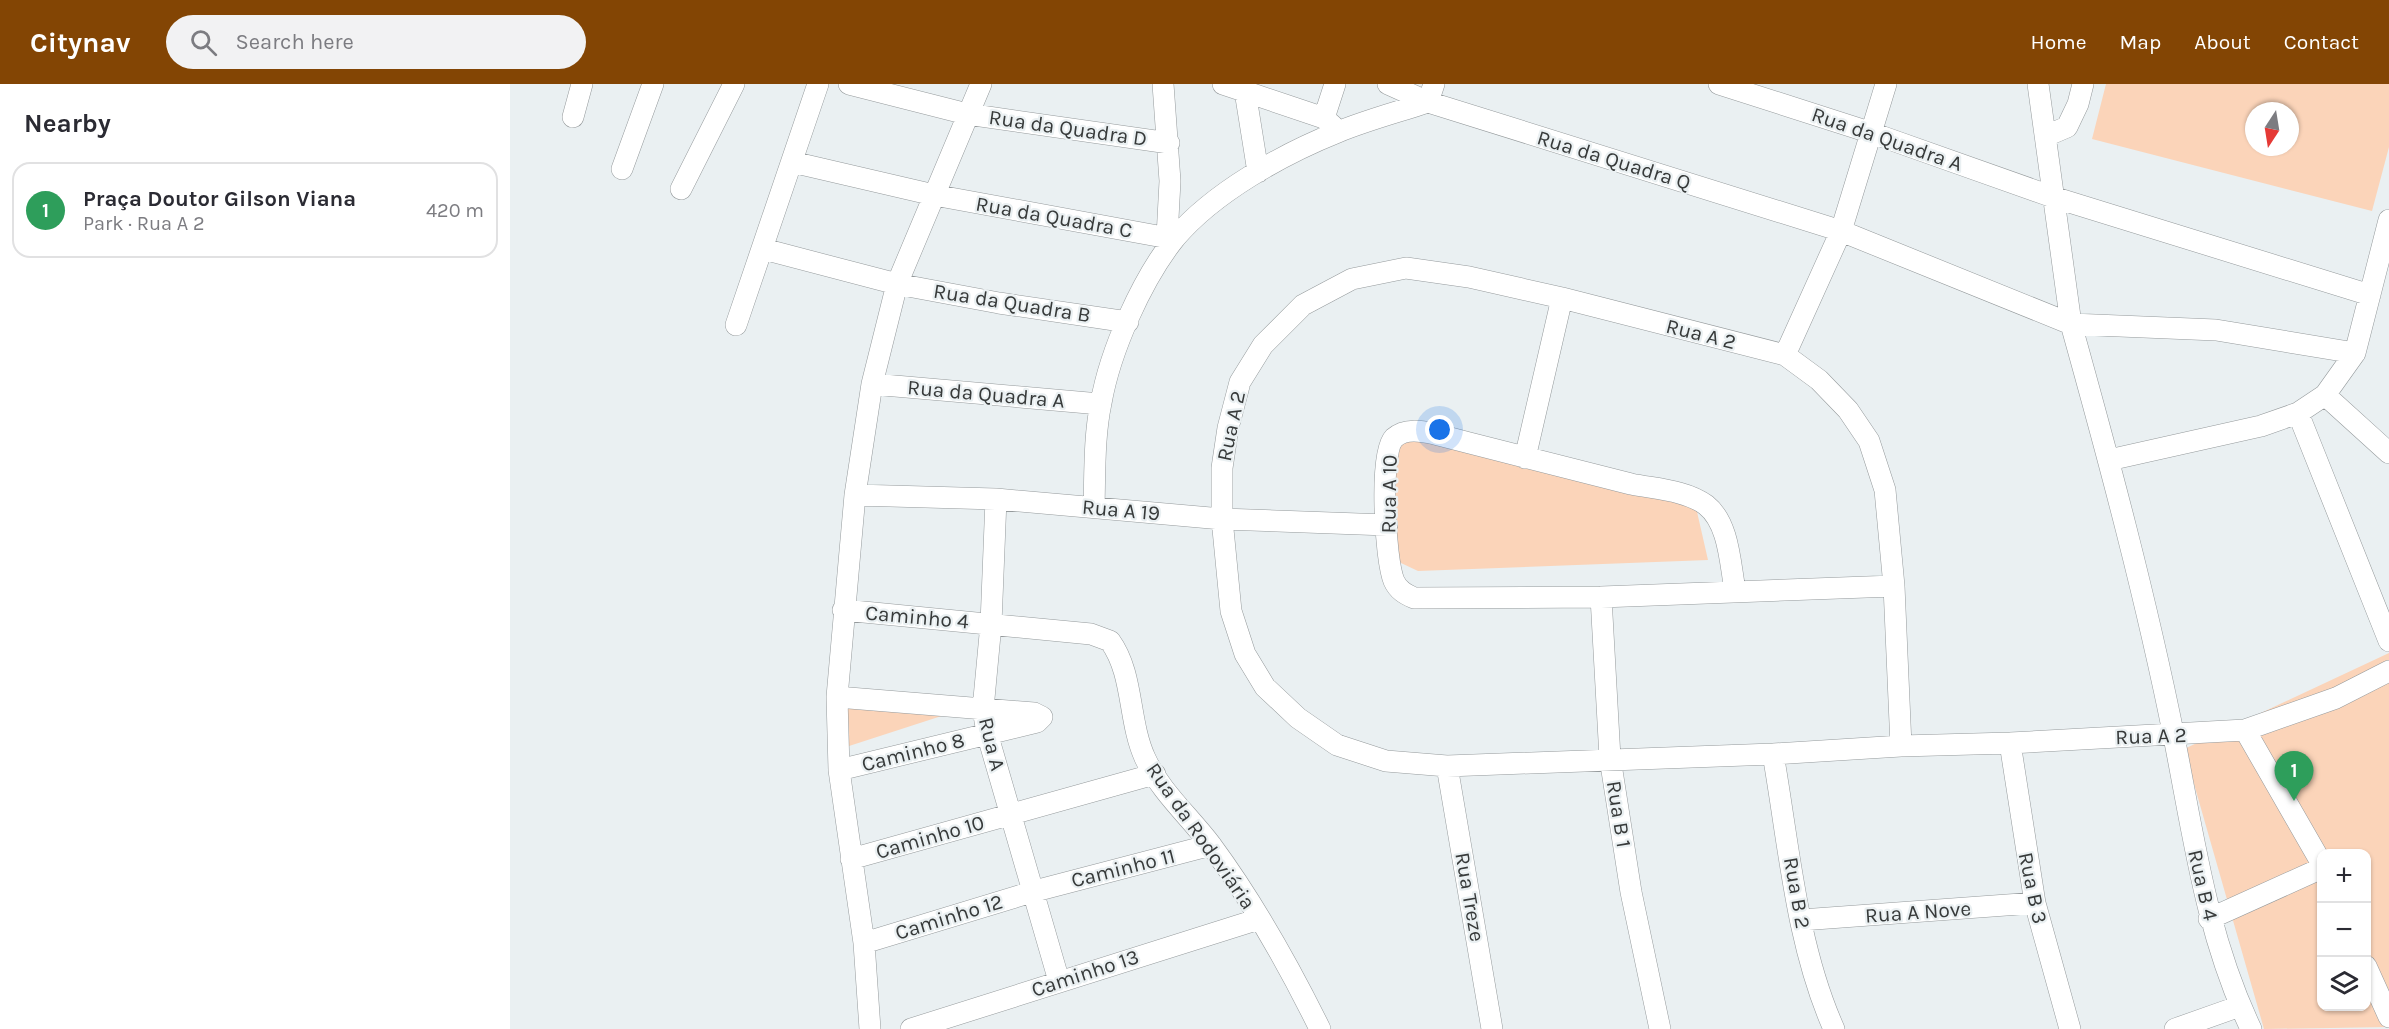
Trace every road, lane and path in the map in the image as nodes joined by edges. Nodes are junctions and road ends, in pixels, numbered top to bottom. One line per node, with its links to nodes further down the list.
1 (582, 84): 18 (street)
2 (652, 84): 24 (street)
3 (734, 84): 26 (street)
4 (818, 84): 23 (street)
5 (849, 84): 17 (street, Rua da Quadra D)
6 (981, 84): 17 (street)
7 (1163, 84): 22 (street)
8 (1223, 84): 15 (street)
9 (1335, 84): 19 (street)
10 (1388, 84): 16 (street, Rua da Quadra Q)
11 (1719, 84): 20 (street, Rua da Quadra A)
12 (1886, 84): 20 (street)
13 (2038, 84): 21 (street, Rua B 4)
14 (2083, 84): 21 (street)
15 (1245, 91): 19 (street); 25 (street)
16 (1431, 93): 19 (street); 30 (street, Rua da Quadra Q)
17 (967, 114): 22 (street, Rua da Quadra D); 27 (street)
18 (573, 117)
19 (1331, 125): 25 (street)
20 (1872, 133): 28 (street, Rua da Quadra A); 30 (street)
21 (2046, 136): 28 (street, Rua B 4)
22 (1169, 142): 31 (street)
23 (792, 162): 27 (street, Rua da Quadra C); 32 (street)
24 (622, 169)
25 (1258, 172): 31 (street)
26 (681, 189)
27 (934, 195): 31 (street, Rua da Quadra C); 33 (street)
28 (2054, 197): 34 (street, Rua da Quadra A); 37 (street, Rua B 4)
29 (2389, 220): 34 (street)
30 (1841, 231): 37 (street, Rua da Quadra Q); 40 (street)
31 (1170, 238): 36 (street)
32 (763, 249): 33 (street, Rua da Quadra B); 38 (street)
33 (897, 284): 36 (street, Rua da Quadra B); 41 (street)
34 (2370, 295): 39 (street)
35 (1562, 298): 40 (street, Rua A 2); 46 (street); 51 (street, Rua A 2)
36 (1128, 322): 43 (street)
37 (2071, 324): 39 (street, Rua da Quadra Q); 47 (street, Rua B 4)
38 (736, 325)
39 (2355, 353): 42 (street)
40 (1785, 355): 53 (street, Rua A 2)
41 (872, 384): 43 (street, Rua da Quadra A); 48 (street)
42 (2325, 395): 44 (street); 45 (street)
43 (1100, 404): 50 (street)
44 (2298, 413): 47 (street); 59 (street)
45 (2389, 453)
46 (1525, 458): 52 (street, Rua A 10); 54 (street, Rua A 10)
47 (2109, 460): 65 (street, Rua B 4)
48 (855, 495): 49 (street, Rua A 19); 56 (street)
49 (996, 499): 50 (street, Rua A 19); 57 (street, Rua A)
50 (1094, 507): 51 (street, Rua A 19)
51 (1222, 519): 52 (street, Rua A 19); 70 (street, Rua A 2)
52 (1387, 525): 55 (street, Rua A 10)
53 (1894, 586): 54 (street, Rua A 10); 67 (street, Rua A 2)
54 (1735, 590): 55 (street, Rua A 10)
55 (1601, 597): 69 (street, Rua B 1)
56 (843, 610): 57 (street, Caminho 4); 61 (street)
57 (991, 624): 58 (street, Caminho 4); 62 (street, Rua A)
58 (1101, 637): 72 (street, Rua da Rodoviária)
59 (2389, 641)
60 (2389, 671): 63 (street, Rua A 2)
61 (837, 697): 62 (street); 71 (street)
62 (983, 709): 64 (street, Rua A); 64 (street, Caminho 8)
63 (2245, 730): 65 (street, Rua A 2); 75 (street)
64 (987, 733): 71 (street, Caminho 8); 73 (street, Rua A)
65 (2174, 736): 66 (street, Rua A 2); 81 (street, Rua B 4)
66 (2010, 743): 67 (street, Rua A 2); 79 (street, Rua B 3)
67 (1901, 746): 68 (street, Rua A 2)
68 (1773, 754): 69 (street, Rua A 2); 82 (street, Rua B 2)
69 (1610, 758): 70 (street, Rua A 2); 92 (street, Rua B 1)
70 (1447, 766): 91 (street, Rua Treze)
71 (839, 770): 76 (street)
72 (1155, 774): 73 (street, Caminho 10); 74 (street, Rua da Rodoviária)
73 (1010, 815): 76 (street, Caminho 10); 78 (street, Rua A)
74 (1211, 845): 78 (street, Caminho 11); 80 (street, Rua da Rodoviária)
75 (2317, 857)
76 (850, 859): 83 (street)
77 (2317, 868): 81 (street)
78 (1035, 891): 83 (street, Caminho 12); 85 (street, Rua A)
79 (2035, 903): 82 (street, Rua A Nove); 94 (street, Rua B 3)
80 (1259, 919): 85 (street, Caminho 13); 90 (street, Rua da Rodoviária)
81 (2209, 919): 86 (street, Rua B 4)
82 (1801, 920): 93 (street, Rua B 2)
83 (864, 943): 88 (street)
84 (2371, 975): 87 (street)
85 (1059, 981): 89 (street, Caminho 13)
86 (2240, 1006): 95 (street); 96 (street, Rua B 4)
87 (2389, 1017)
88 (870, 1029)
89 (911, 1029)
90 (1320, 1029)
91 (1492, 1029)
92 (1660, 1029)
93 (1834, 1029)
94 (2070, 1029)
95 (2175, 1029)
96 (2251, 1029)

